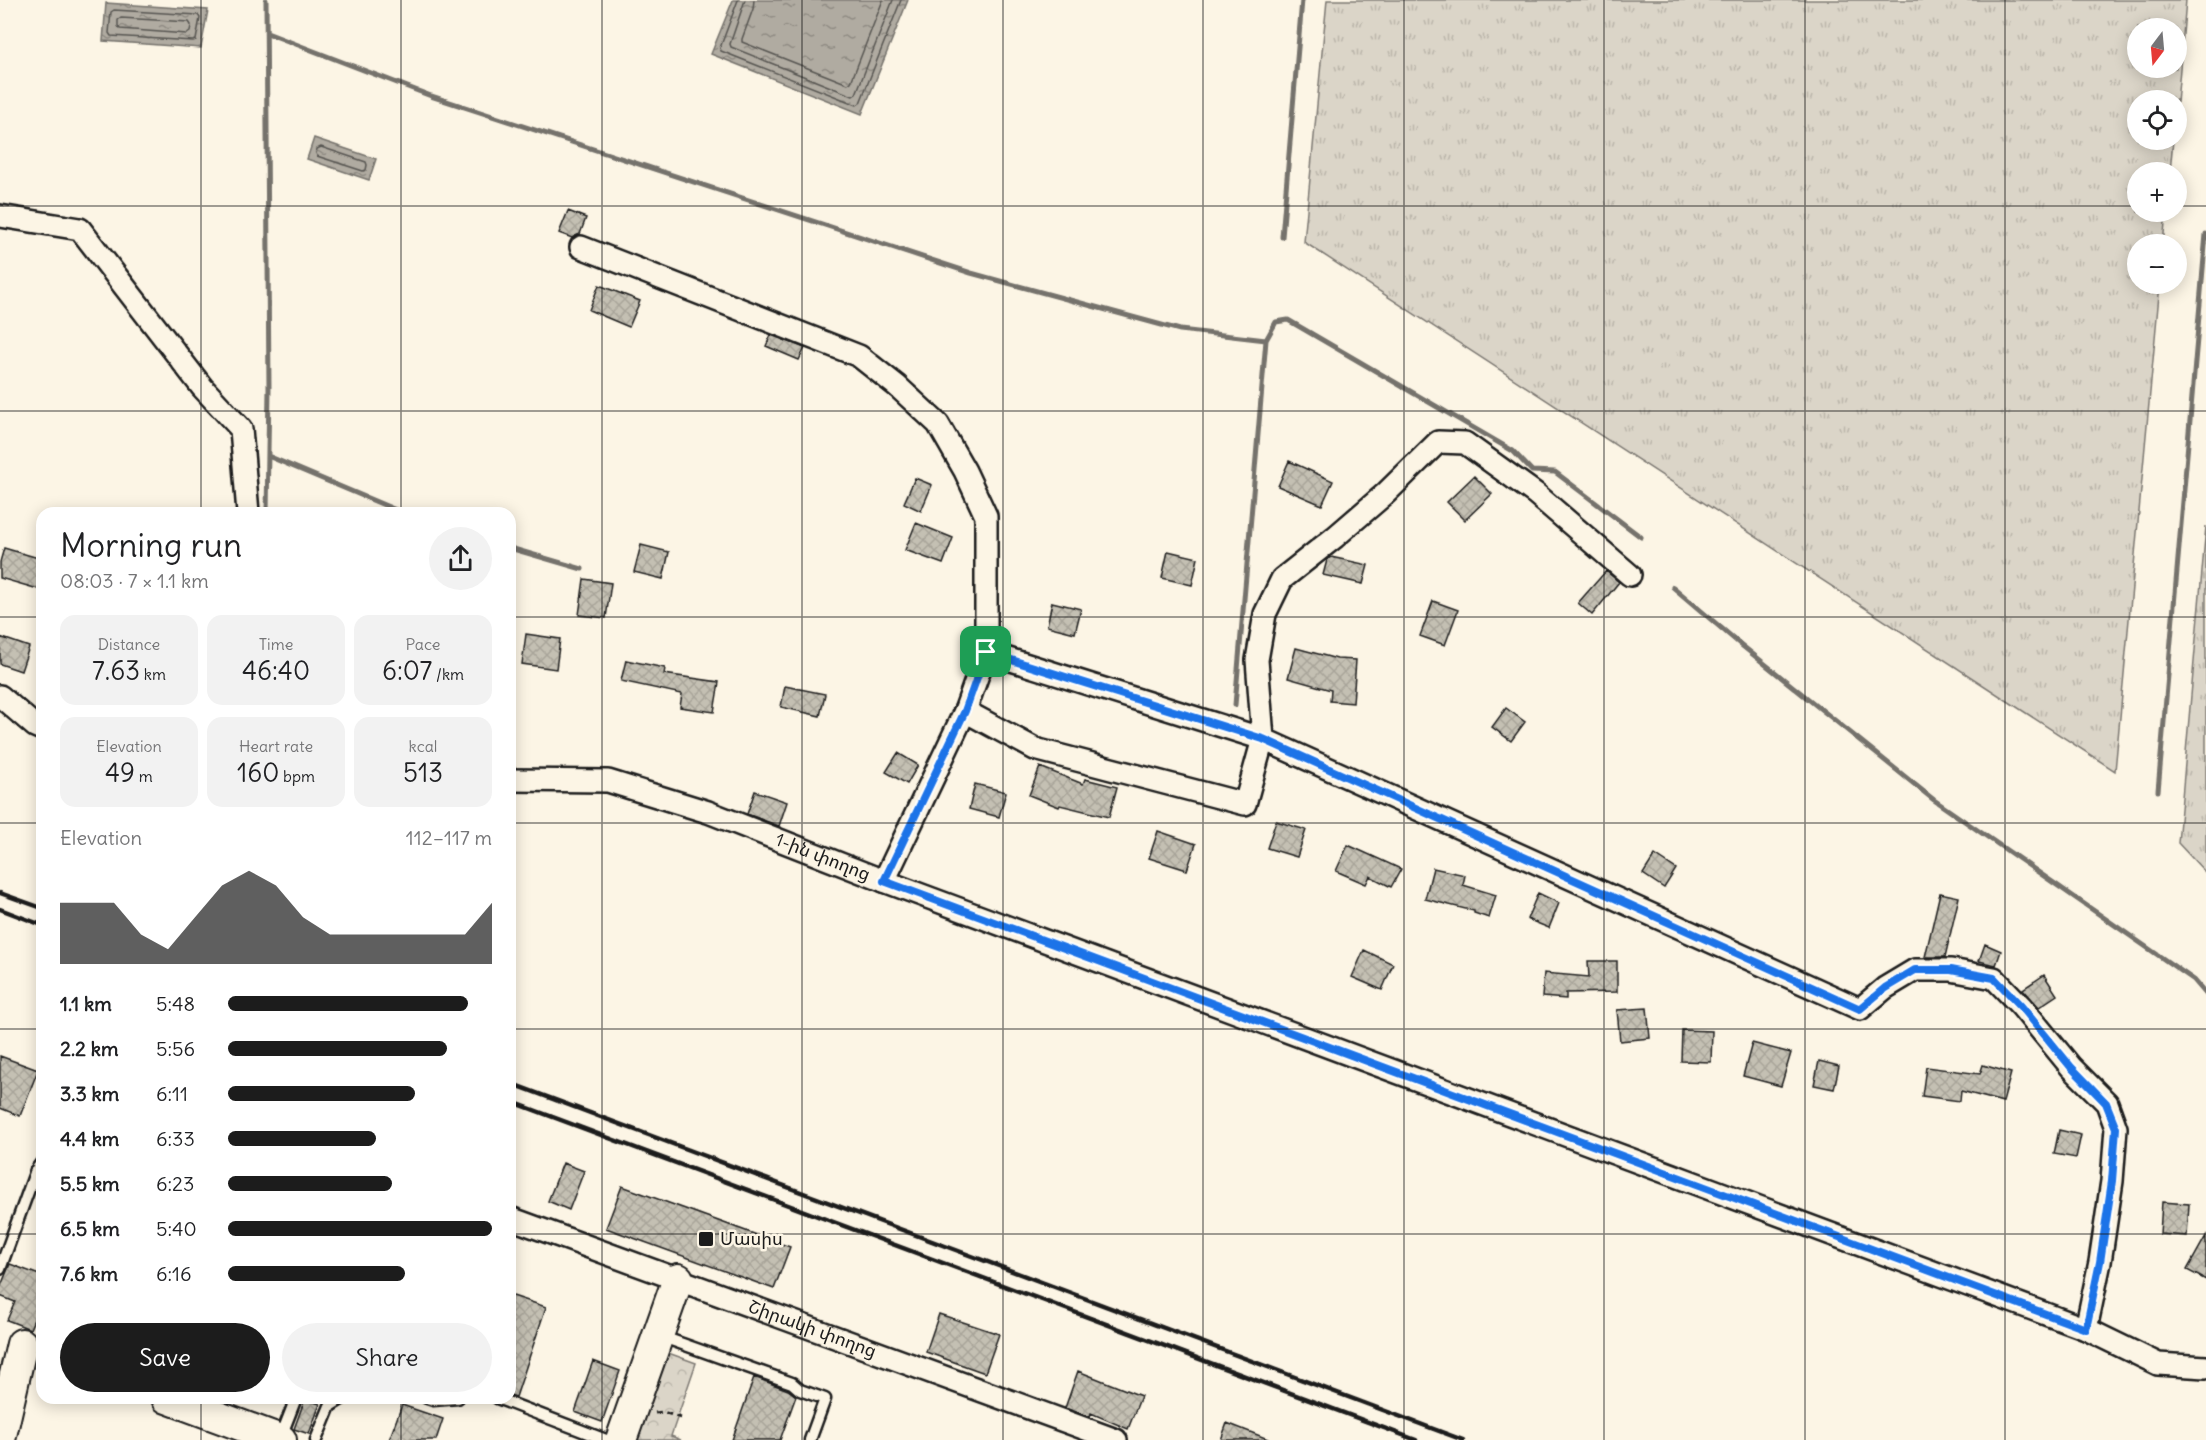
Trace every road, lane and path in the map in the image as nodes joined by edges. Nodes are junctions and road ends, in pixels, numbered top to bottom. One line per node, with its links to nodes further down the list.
1 (0, 216): 3 (street)
2 (581, 247): 5 (street)
3 (248, 507)
4 (1630, 575): 9 (street)
5 (986, 652): 7 (street); 9 (street)
6 (0, 696): 8 (street)
7 (965, 711): 9 (street); 11 (street)
8 (36, 726)
9 (1263, 739): 16 (street)
10 (516, 780): 11 (street, 1-ին փողոց)
11 (884, 881): 16 (street, 1-ին փողոց)
12 (36, 1170): 14 (lane)
13 (516, 1220): 15 (street, Շիրակի փողոց)
14 (0, 1269)
15 (678, 1279): 17 (main road); 30 (street, Շիրակի փողոց)
16 (2086, 1329): 19 (street, 1-ին փողոց)
17 (657, 1335): 28 (main road); 29 (lane)
18 (21, 1344): 24 (main road)
19 (2206, 1367)
20 (183, 1404): 25 (main road)
21 (294, 1404): 25 (lane)
22 (333, 1404): 26 (lane)
23 (513, 1404): 27 (lane)
24 (0, 1440)
25 (281, 1440)
26 (316, 1440)
27 (606, 1440)
28 (621, 1440)
29 (810, 1440)
30 (1116, 1440)

